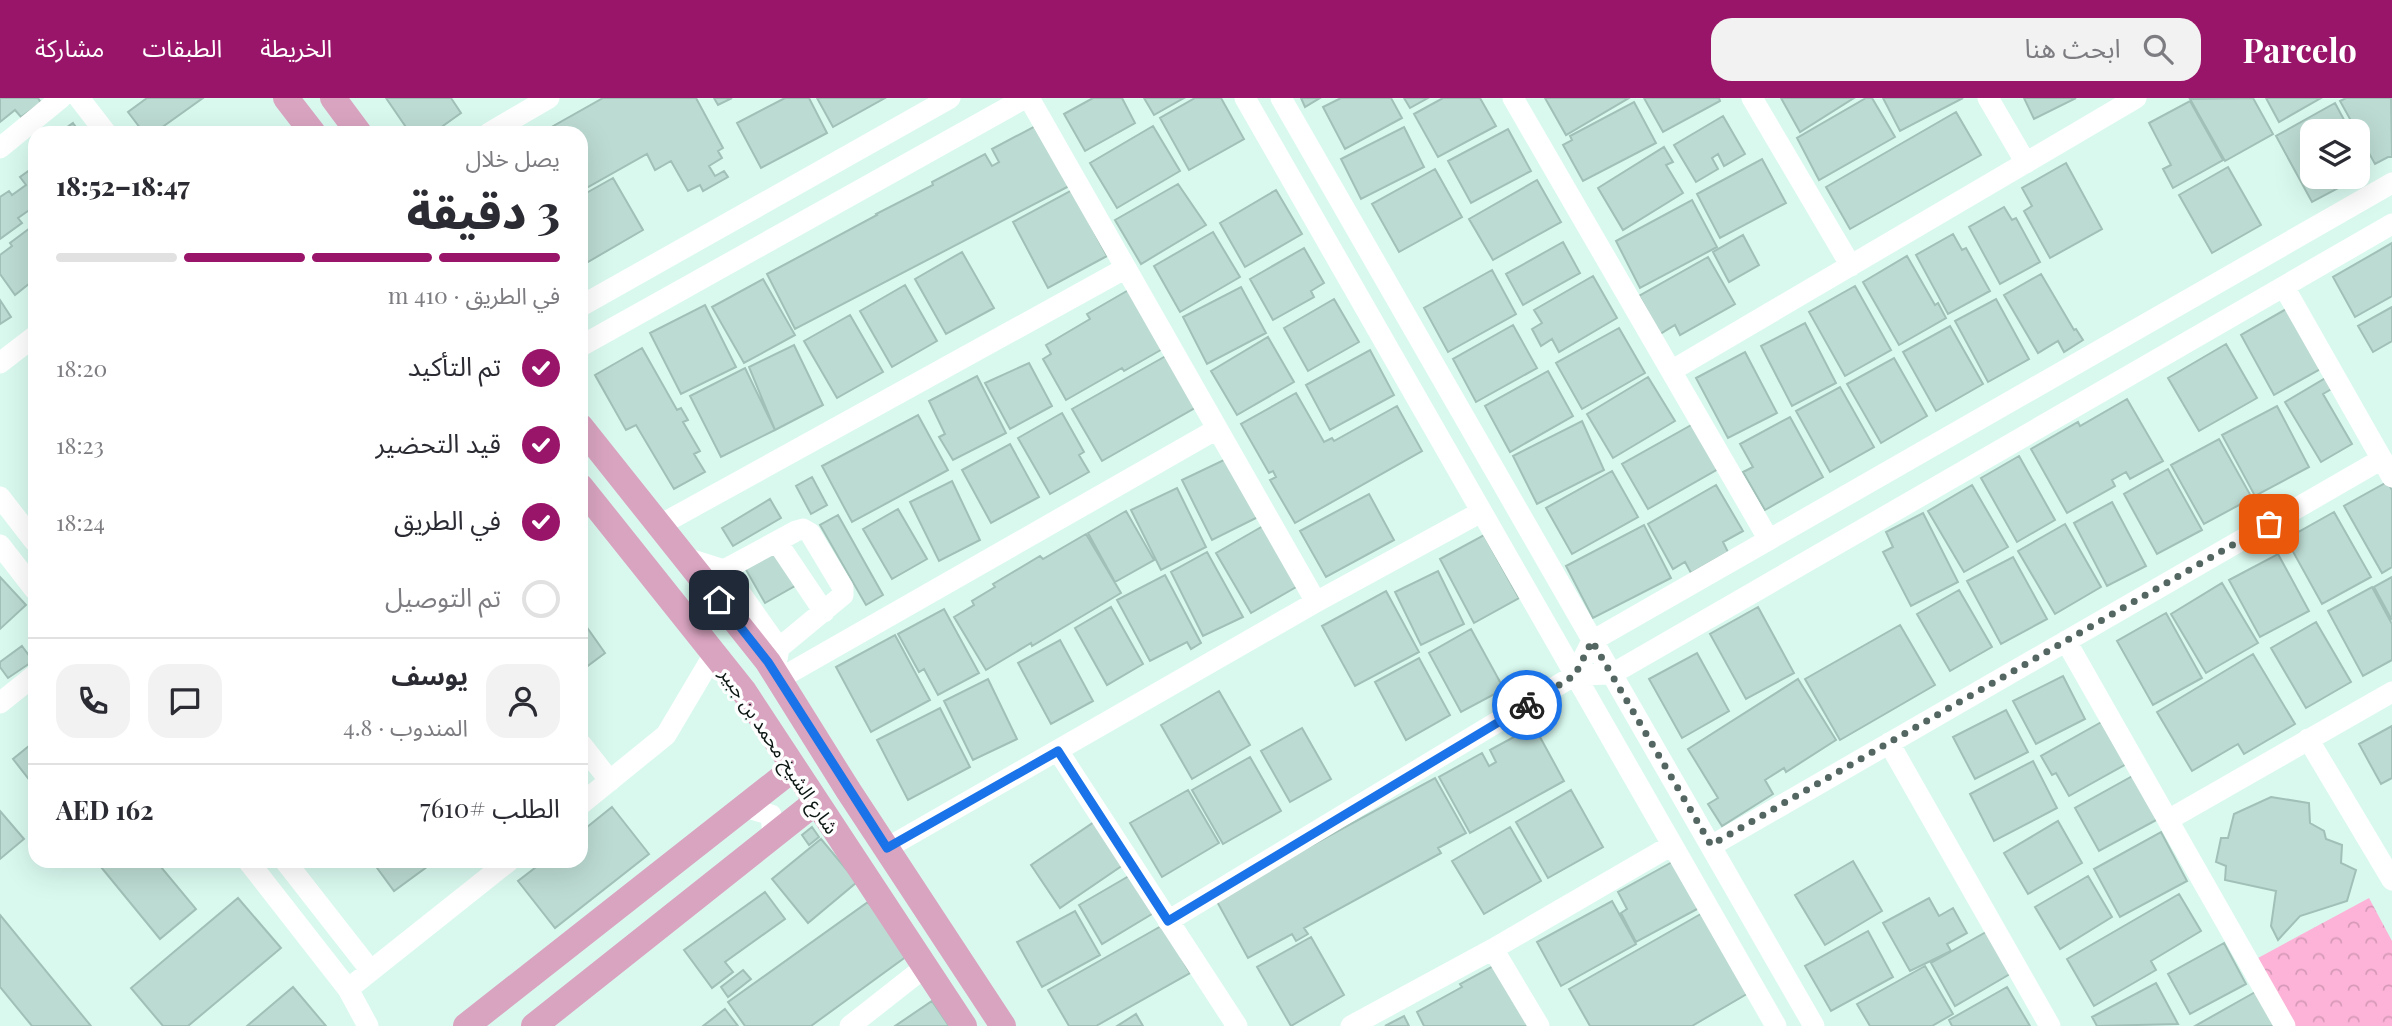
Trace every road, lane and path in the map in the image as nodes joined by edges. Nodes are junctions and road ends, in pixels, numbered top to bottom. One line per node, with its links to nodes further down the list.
1 (61, 98): 18 (street)
2 (79, 98): 14 (street)
3 (286, 98): 15 (main road)
4 (333, 98): 16 (main road)
5 (549, 98): 17 (street)
6 (950, 98): 25 (street)
7 (1027, 98): 23 (street); 27 (street)
8 (1245, 98): 35 (street)
9 (1281, 98): 46 (street)
10 (1513, 98): 29 (street)
11 (1752, 98): 22 (street)
12 (1989, 98): 19 (street)
13 (2136, 98): 19 (street)
14 (101, 126)
15 (308, 126)
16 (354, 126)
17 (501, 126)
18 (0, 148)
19 (2025, 163): 22 (street)
20 (2392, 183): 38 (street)
21 (2392, 224): 24 (street)
22 (1851, 266): 29 (street)
23 (1126, 268): 30 (street); 36 (street)
24 (2284, 287): 32 (street); 50 (street)
25 (588, 302)
26 (28, 341): 28 (street)
27 (588, 342)
28 (0, 363)
29 (1671, 371): 38 (street)
30 (1217, 429): 44 (street); 49 (street)
31 (588, 435): 36 (main road, شارع الشيخ محمد بن جبير)
32 (2387, 468): 47 (street)
33 (0, 497): 37 (street)
34 (588, 500): 48 (main road, شارع الشيخ محمد بن جبير)
35 (1481, 512): 44 (street); 51 (street)
36 (660, 525): 41 (main road, شارع الشيخ محمد بن جبير)
37 (28, 533)
38 (1769, 540): 46 (street)
39 (777, 541): 42 (street); 45 (street); 45 (street)
40 (0, 545): 43 (street)
41 (686, 558): 42 (street); 49 (main road, شارع الشيخ محمد بن جبير)
42 (724, 570): 49 (street)
43 (28, 581)
44 (1316, 603): 57 (street)
45 (824, 612): 49 (street)
46 (1592, 641): 50 (street); 51 (street)
47 (2066, 641): 56 (street); 64 (street)
48 (714, 654): 59 (main road, شارع الشيخ محمد بن جبير); 60 (street)
49 (777, 666): 68 (main road, شارع الشيخ محمد بن جبير)
50 (1612, 674): 51 (street); 67 (street)
51 (1575, 675): 66 (street); 73 (street)
52 (28, 681): 54 (street)
53 (2392, 692): 55 (street)
54 (0, 703)
55 (2308, 739): 64 (street); 72 (street)
56 (1889, 743): 67 (street); 89 (street)
57 (1058, 751): 68 (street); 73 (street)
58 (588, 753): 60 (street)
59 (794, 768): 62 (main road, شارع الشيخ محمد بن جبير); 63 (main road)
60 (610, 781): 61 (street)
61 (588, 798)
62 (816, 802): 65 (main road); 75 (main road, شارع الشيخ محمد بن جبير)
63 (745, 807): 65 (street); 79 (main road)
64 (2168, 820): 90 (street)
65 (773, 836): 80 (main road)
66 (1672, 845): 74 (street); 87 (street)
67 (1711, 845): 88 (street)
68 (887, 848): 83 (main road, شارع الشيخ محمد بن جبير)
69 (253, 868): 77 (street)
70 (290, 868): 76 (street)
71 (500, 868): 76 (street)
72 (2392, 880)
73 (1168, 921): 84 (street)
74 (1493, 949): 85 (street); 86 (street)
75 (925, 967): 81 (street); 82 (main road, شارع الشيخ محمد بن جبير)
76 (371, 971): 77 (street)
77 (348, 989): 78 (street)
78 (368, 1026)
79 (466, 1026)
80 (534, 1026)
81 (850, 1026)
82 (964, 1026)
83 (1003, 1026)
84 (1237, 1026)
85 (1352, 1026)
86 (1539, 1026)
87 (1776, 1026)
88 (1814, 1026)
89 (2050, 1026)
90 (2285, 1026)

